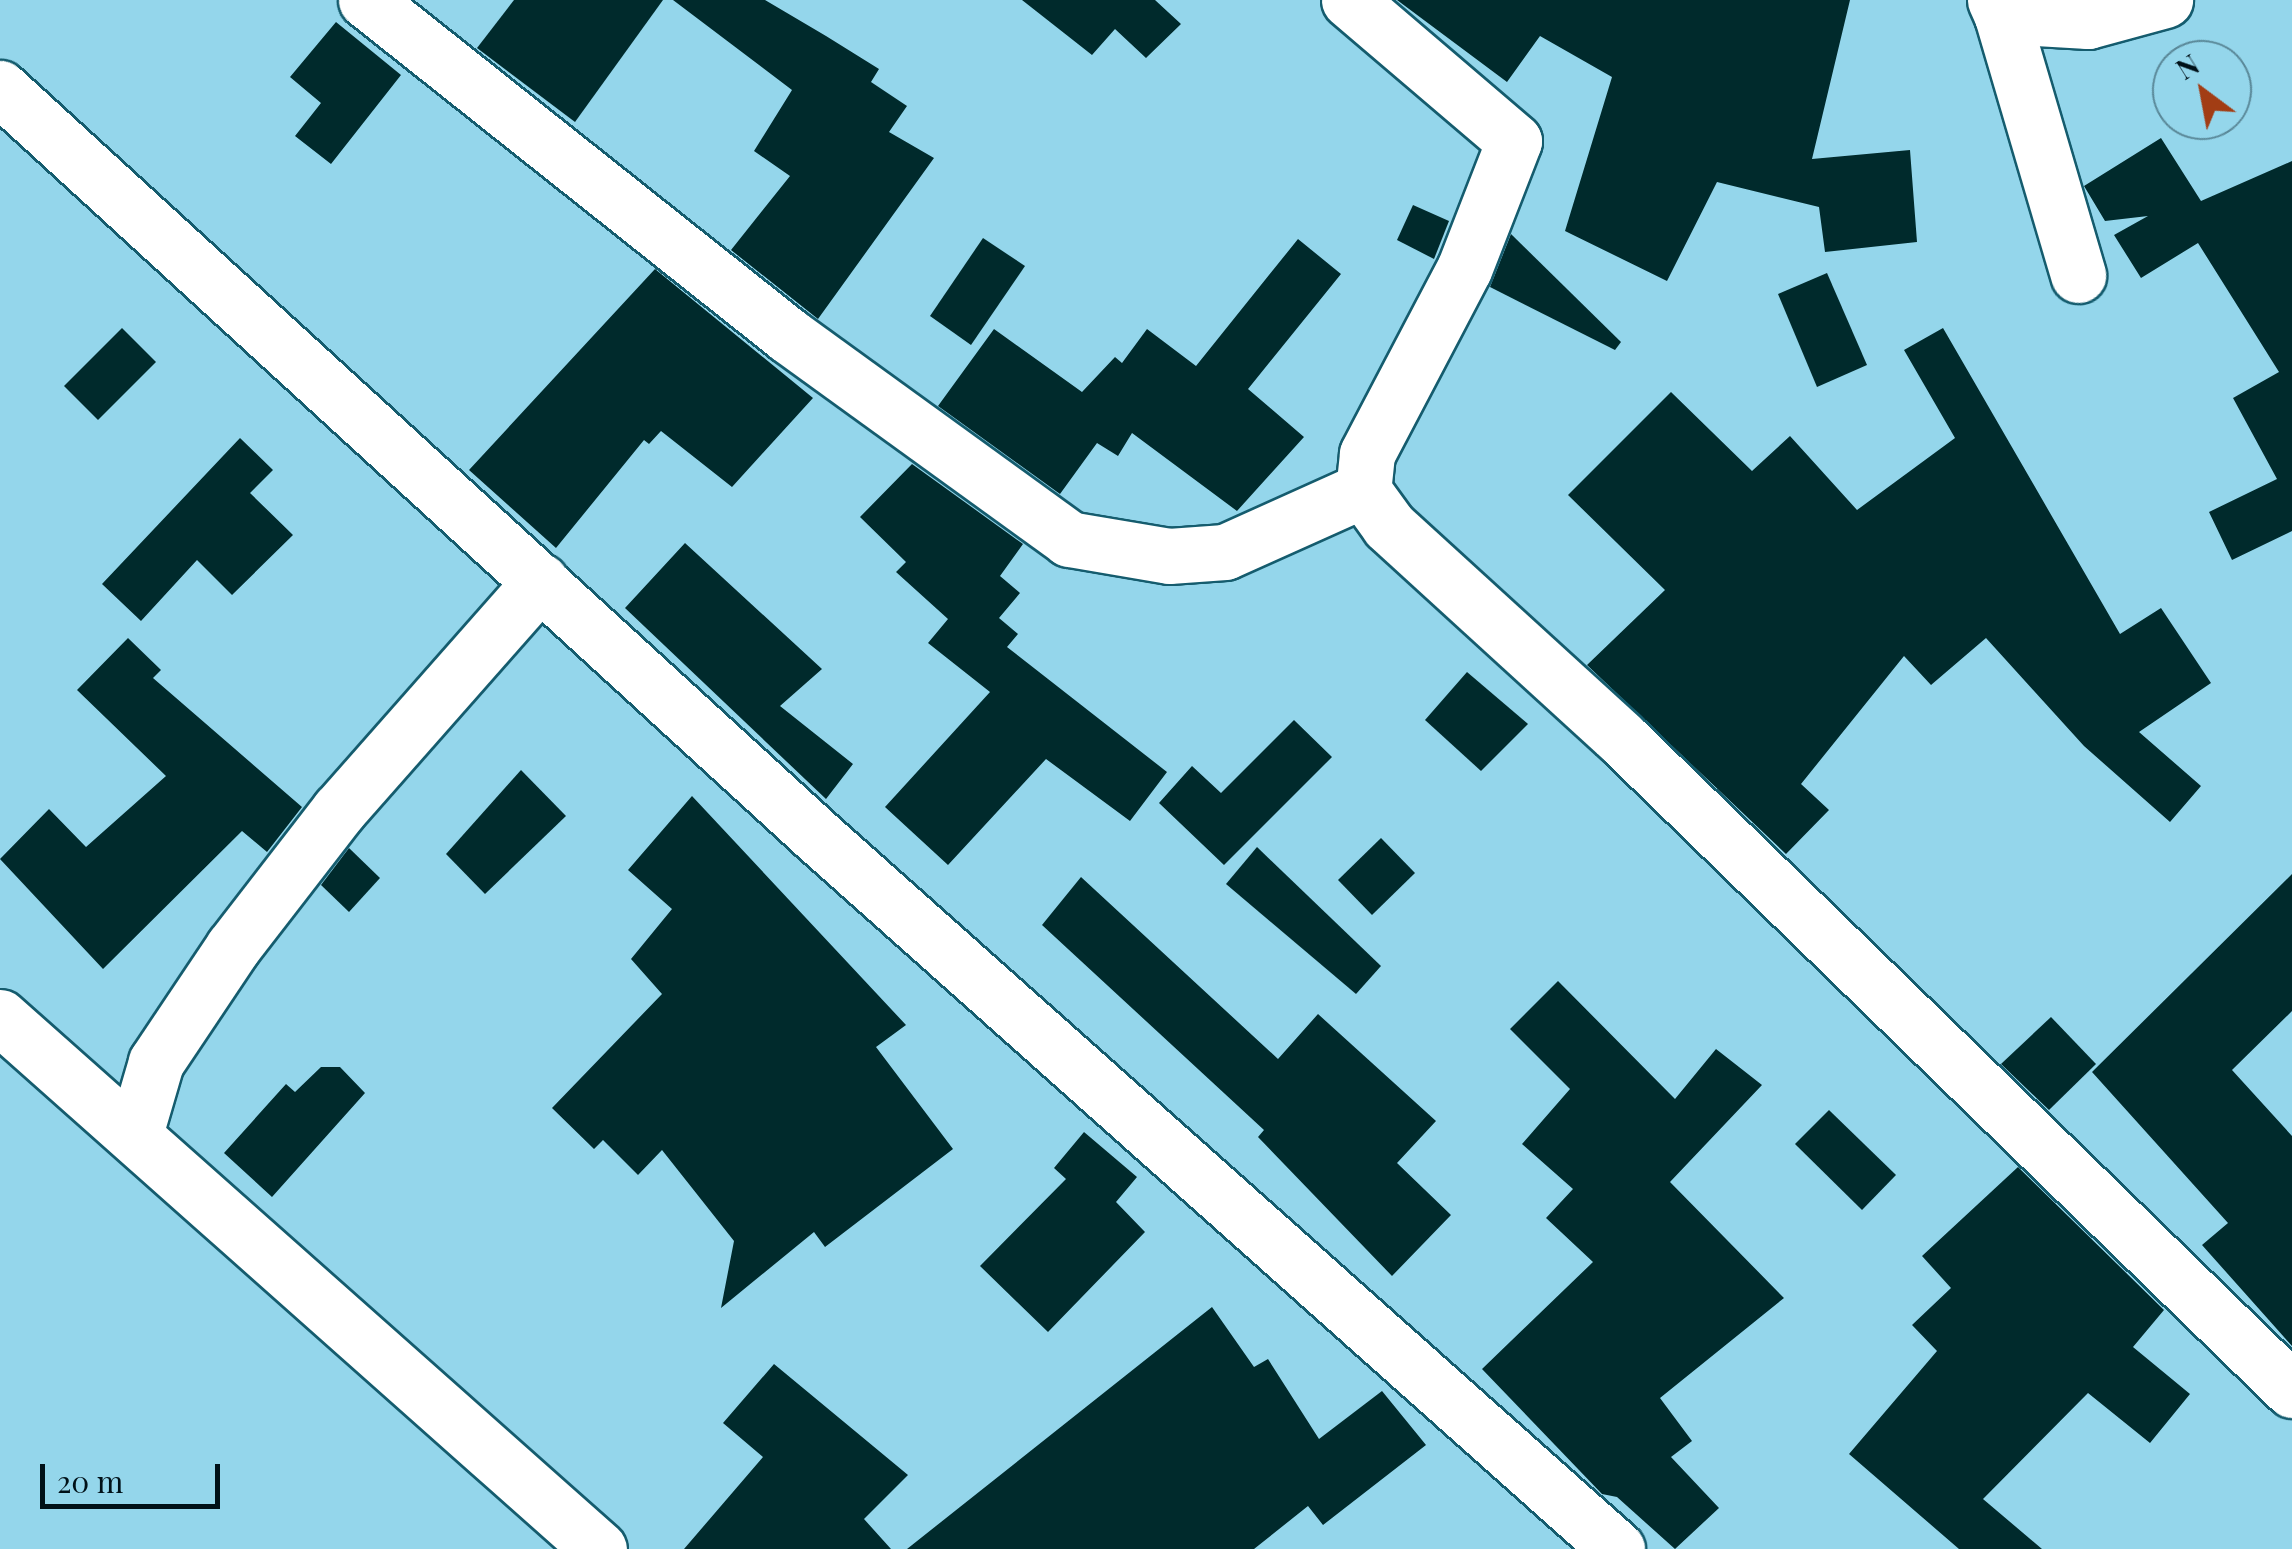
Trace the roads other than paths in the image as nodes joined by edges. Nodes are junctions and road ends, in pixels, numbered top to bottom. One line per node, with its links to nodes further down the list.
1 (366, 0): 7 (street)
2 (1349, 0): 7 (street)
3 (2165, 0): 4 (street)
4 (1998, 8): 6 (street)
5 (8, 112): 8 (street)
6 (2078, 275)
7 (1363, 490): 11 (street)
8 (541, 581): 10 (street); 13 (street)
9 (0, 1017): 10 (street)
10 (135, 1134): 12 (street)
11 (2292, 1390)
12 (600, 1549)
13 (1617, 1549)

